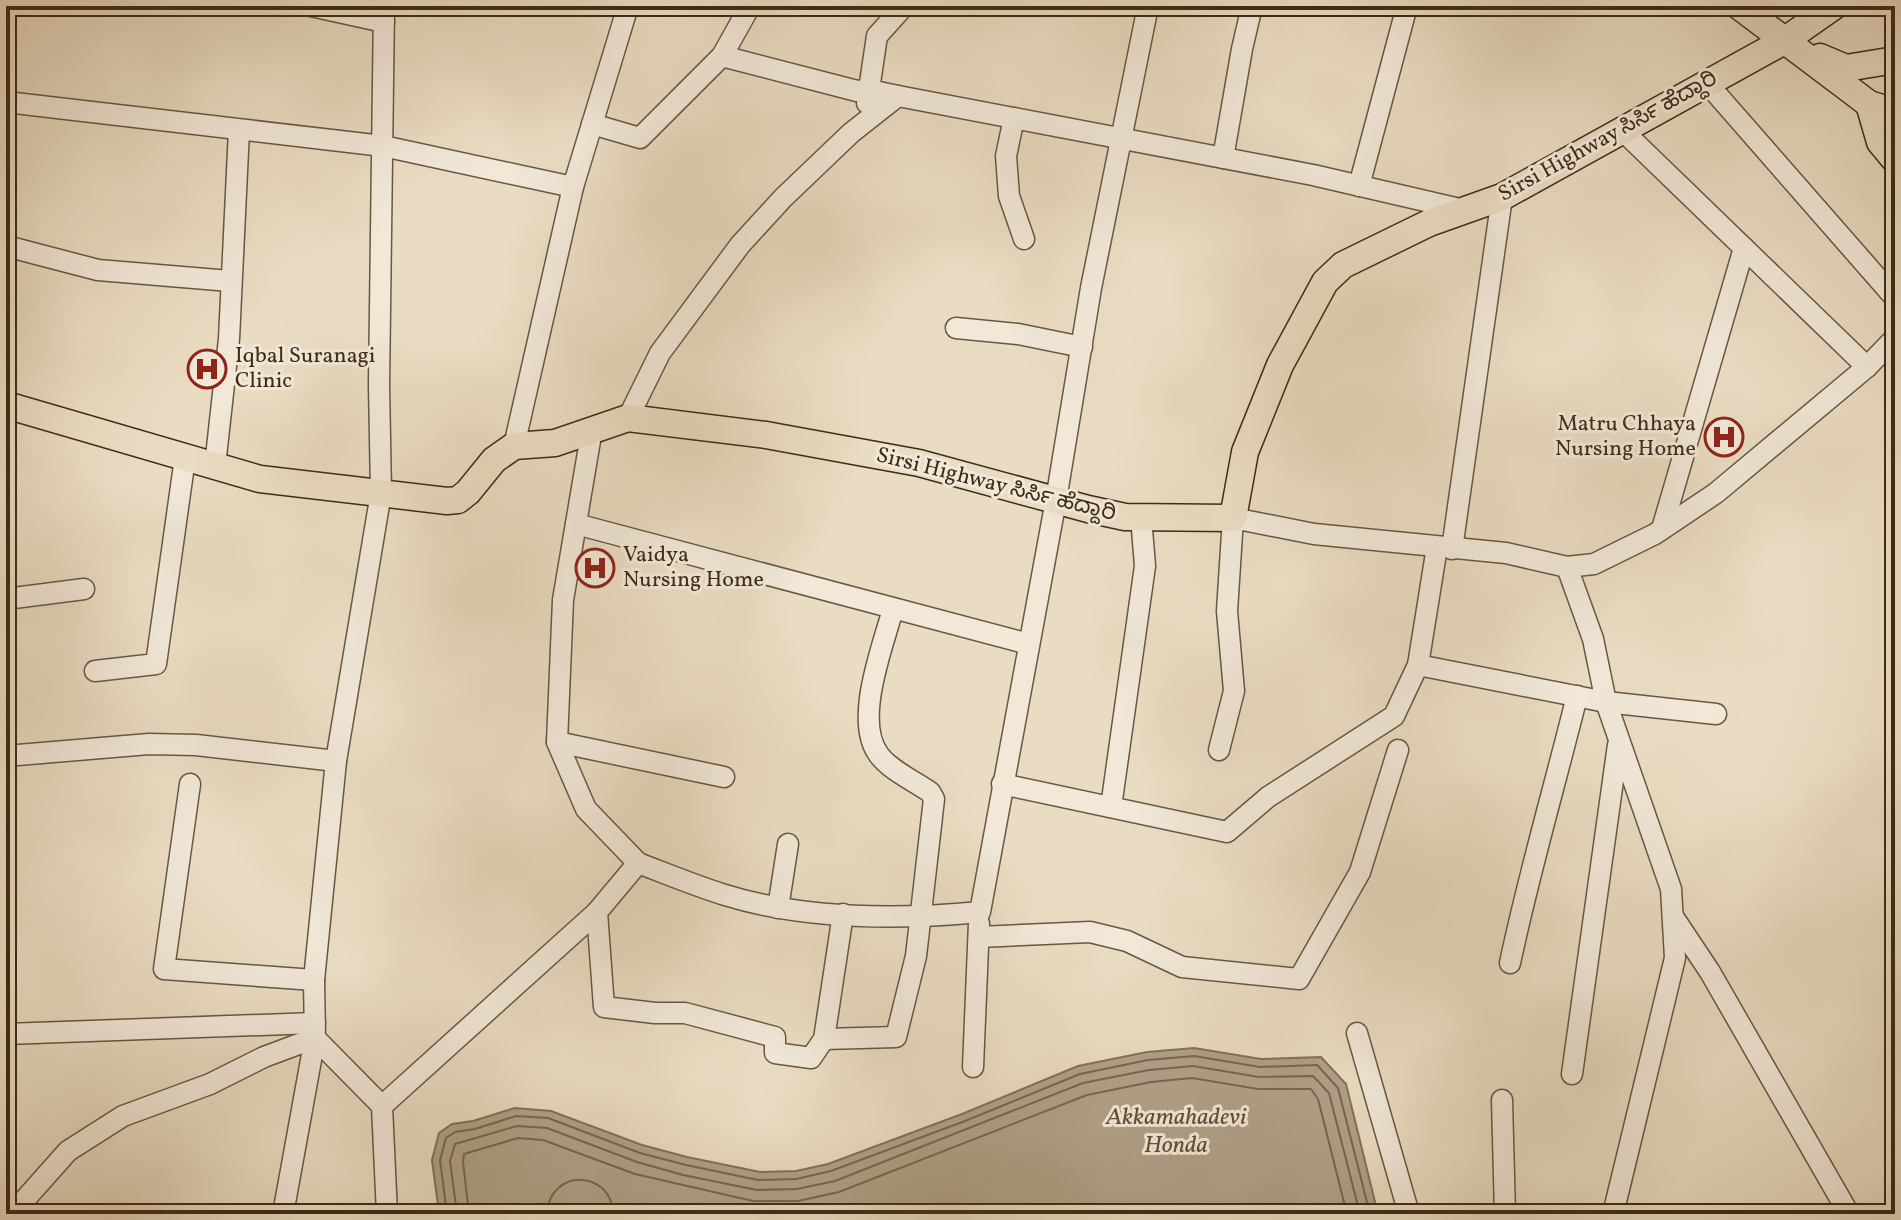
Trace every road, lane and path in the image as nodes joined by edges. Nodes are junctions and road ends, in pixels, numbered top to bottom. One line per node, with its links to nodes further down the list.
1 (311, 6): 10 (street)
2 (628, 6): 23 (street)
3 (750, 6): 13 (street)
4 (904, 6): 16 (street)
5 (1148, 6): 26 (street)
6 (1252, 6): 28 (street)
7 (1407, 6): 30 (street)
8 (1739, 6): 11 (main road)
9 (1834, 6): 11 (main road, Sirsi Highway ಸಿರ್ಸಿ ಹೆದ್ದಾರಿ)
10 (384, 14): 27 (street)
11 (1784, 41): 12 (main road); 14 (main road); 15 (main road, Sirsi Highway ಸಿರ್ಸಿ ಹೆದ್ದಾರಿ); 19 (main road)
12 (1895, 46)
13 (722, 56): 16 (street); 23 (street)
14 (1895, 60)
15 (1707, 83): 25 (main road, Sirsi Highway ಸಿರ್ಸಿ ಹೆದ್ದಾರಿ); 38 (street)
16 (869, 90): 17 (street); 22 (street)
17 (898, 96): 21 (street); 22 (street)
18 (6, 102): 24 (street)
19 (1869, 104): 20 (main road); 29 (main road)
20 (1895, 112)
21 (1014, 118): 26 (street); 34 (street)
22 (865, 122): 44 (street)
23 (592, 124): 31 (street)
24 (239, 130): 27 (street); 37 (street)
25 (1622, 130): 32 (main road, Sirsi Highway ಸಿರ್ಸಿ ಹೆದ್ದಾರಿ); 36 (street)
26 (1121, 139): 28 (street); 41 (street)
27 (383, 146): 31 (street); 49 (street)
28 (1223, 158): 30 (street)
29 (1895, 160)
30 (1359, 186): 33 (street)
31 (573, 187): 46 (street)
32 (1502, 197): 33 (main road, Sirsi Highway ಸಿರ್ಸಿ ಹೆದ್ದಾರಿ); 55 (street)
33 (1464, 210): 52 (main road, Sirsi Highway ಸಿರ್ಸಿ ಹೆದ್ದಾರಿ)
34 (1024, 239)
35 (6, 246): 37 (street)
36 (1744, 248): 42 (street); 54 (street)
37 (230, 281): 48 (street)
38 (1895, 298)
39 (956, 328): 41 (street)
40 (1895, 338): 42 (street)
41 (1082, 347): 50 (street)
42 (1867, 367): 54 (street)
43 (6, 405): 47 (main road)
44 (628, 418): 45 (main road, Sirsi Highway ಸಿರ್ಸಿ ಹೆದ್ದಾರಿ); 50 (main road, Sirsi Highway ಸಿರ್ಸಿ ಹೆದ್ದಾರಿ)
45 (592, 429): 46 (main road, Sirsi Highway ಸಿರ್ಸಿ ಹೆದ್ದಾರಿ); 53 (street)
46 (514, 446): 49 (main road)
47 (185, 458): 48 (main road); 62 (street)
48 (215, 466): 49 (main road)
49 (381, 493): 71 (street)
50 (1056, 500): 51 (main road, Sirsi Highway ಸಿರ್ಸಿ ಹೆದ್ದಾರಿ); 60 (street)
51 (1141, 517): 52 (main road, Sirsi Highway ಸಿರ್ಸಿ ಹೆದ್ದಾರಿ); 75 (street)
52 (1233, 518): 55 (street); 68 (street)
53 (576, 524): 59 (street); 67 (street)
54 (1662, 529): 56 (street)
55 (1444, 548): 56 (street); 61 (street)
56 (1567, 567): 64 (street)
57 (84, 589): 58 (street)
58 (6, 599)
59 (893, 609): 60 (street); 83 (street)
60 (1029, 644): 74 (street)
61 (1418, 665): 63 (street); 75 (street)
62 (95, 671)
63 (1577, 696): 64 (street); 85 (street)
64 (1606, 702): 65 (street); 66 (street)
65 (1716, 714)
66 (1619, 739): 82 (street); 92 (street)
67 (557, 742): 72 (street); 77 (street)
68 (1219, 750)
69 (1398, 750): 84 (street)
70 (6, 756): 71 (street)
71 (336, 761): 86 (street)
72 (724, 777)
73 (190, 784): 86 (street)
74 (1002, 784): 75 (street); 80 (street)
75 (1111, 807)
76 (788, 844): 78 (street)
77 (638, 863): 78 (street); 79 (street)
78 (778, 908): 81 (street)
79 (597, 912): 90 (street); 94 (street)
80 (980, 912): 83 (street); 84 (street)
81 (843, 914): 83 (street); 90 (street)
82 (1673, 916): 100 (street); 101 (street)
83 (921, 918): 90 (street)
84 (979, 937): 91 (street)
85 (1510, 963)
86 (314, 980): 87 (street)
87 (315, 1030): 89 (street); 94 (street); 95 (street); 96 (street)
88 (1357, 1033): 98 (street)
89 (6, 1034)
90 (824, 1039)
91 (973, 1067)
92 (1572, 1074)
93 (1502, 1100): 99 (street)
94 (382, 1106): 97 (street)
95 (12, 1214)
96 (283, 1214)
97 (387, 1214)
98 (1409, 1214)
99 (1505, 1214)
100 (1613, 1214)
101 (1849, 1214)

